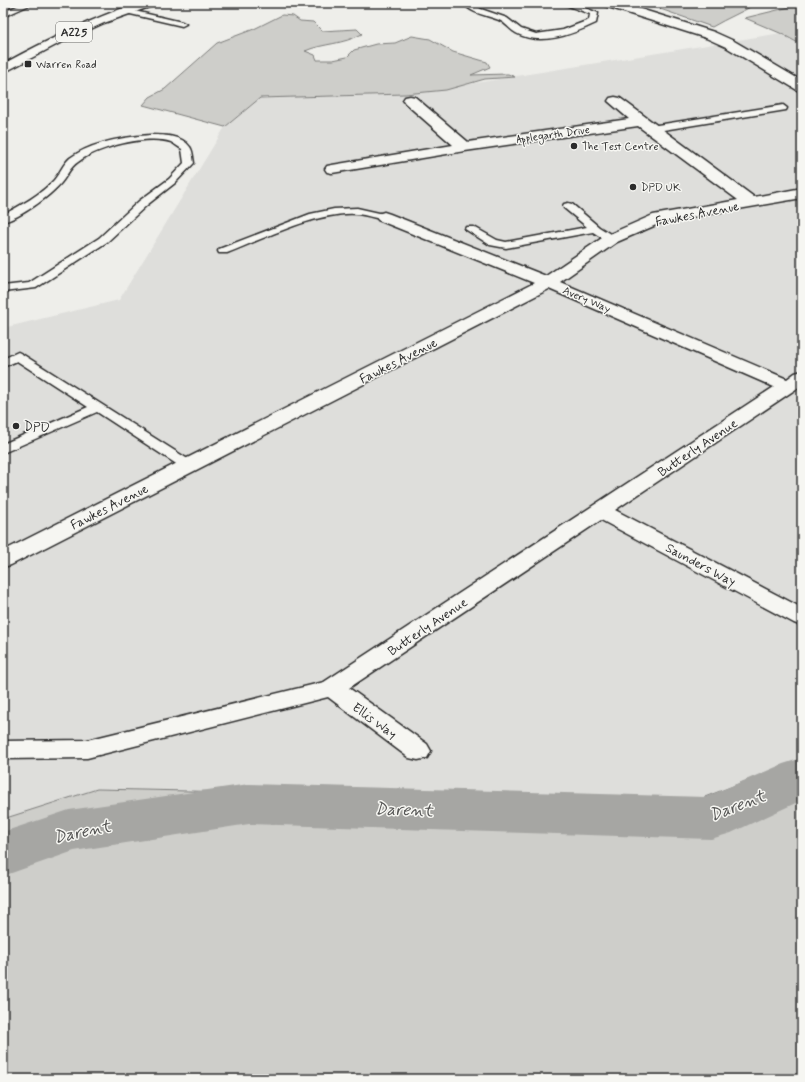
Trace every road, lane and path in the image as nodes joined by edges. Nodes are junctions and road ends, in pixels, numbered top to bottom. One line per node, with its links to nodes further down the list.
1 (30, 3): 7 (lane)
2 (148, 3): 6 (street, A225)
3 (467, 3): 4 (lane)
4 (565, 3)
5 (609, 3): 10 (street)
6 (126, 11): 8 (lane); 9 (street, A225)
7 (3, 15)
8 (182, 24)
9 (3, 69)
10 (802, 87)
11 (410, 100): 15 (street)
12 (615, 101): 14 (street)
13 (783, 108): 14 (lane)
14 (646, 125): 15 (street, Applegarth Drive); 18 (street)
15 (465, 147): 16 (street, Applegarth Drive)
16 (332, 169)
17 (802, 193): 18 (street, Fawkes Avenue)
18 (751, 202): 24 (street, Fawkes Avenue)
19 (568, 206): 23 (lane)
20 (384, 218): 25 (lane); 26 (street, Avery Way)
21 (3, 219): 27 (lane)
22 (470, 229): 23 (lane)
23 (595, 229): 24 (lane)
24 (611, 239): 26 (street, Fawkes Avenue)
25 (223, 251)
26 (548, 283): 29 (street, Avery Way); 32 (street, Fawkes Avenue)
27 (3, 289)
28 (3, 362): 30 (lane)
29 (798, 380): 33 (street, Butterly Avenue)
30 (98, 407): 31 (lane); 32 (lane)
31 (3, 450)
32 (189, 466): 34 (street, Fawkes Avenue)
33 (600, 511): 35 (street, Saunders Way); 36 (street, Butterly Avenue)
34 (3, 560)
35 (802, 618)
36 (332, 688): 37 (street, Butterly Avenue); 38 (street, Ellis Way)
37 (3, 750)
38 (418, 751)

